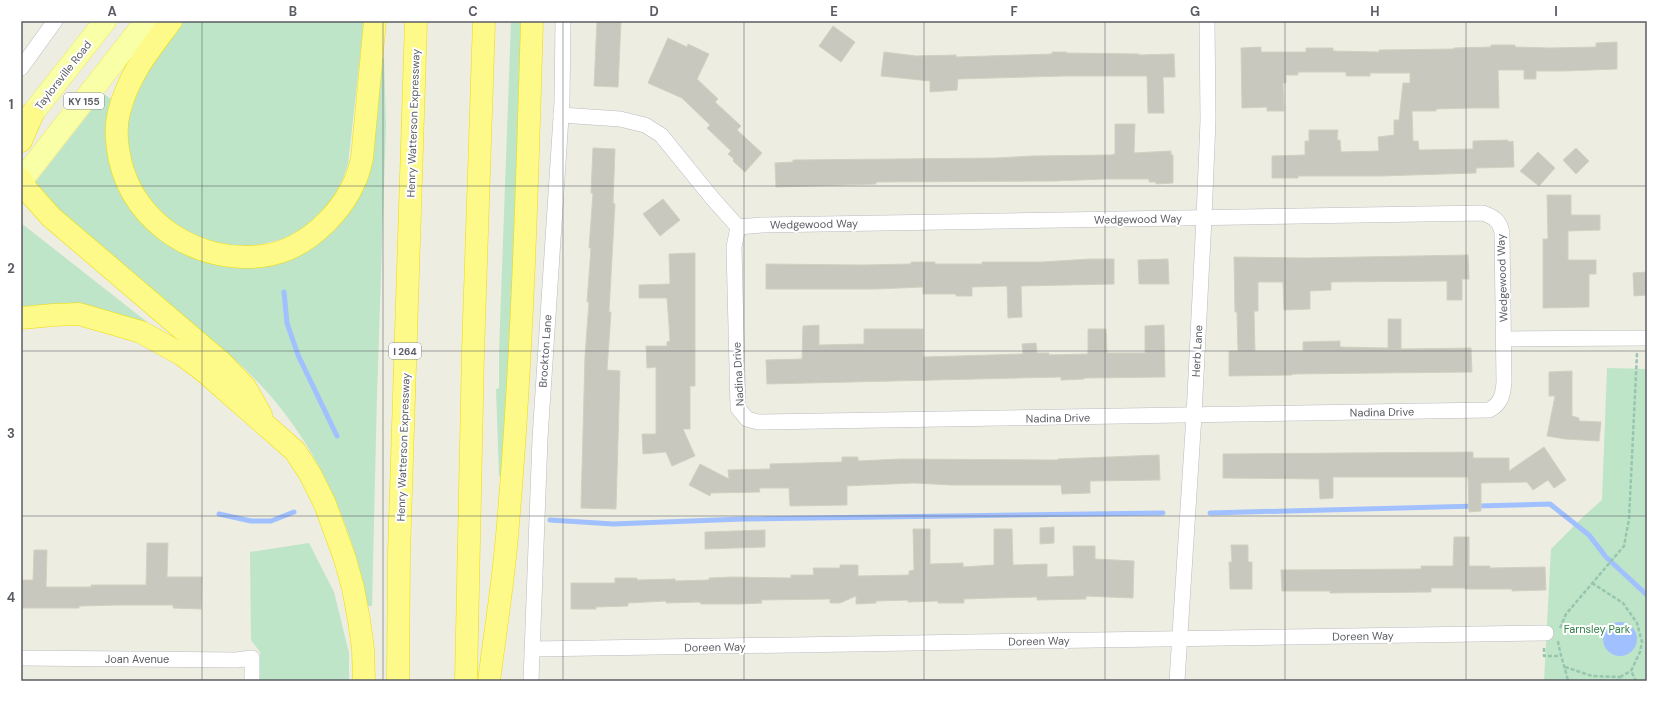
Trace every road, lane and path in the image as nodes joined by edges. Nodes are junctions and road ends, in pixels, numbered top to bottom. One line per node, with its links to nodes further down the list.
1 (55, 21): 11 (street)
2 (105, 21): 13 (main road, Taylorsville Road / KY 155)
3 (146, 21): 15 (main road, KY 155)
4 (171, 21): 5 (highway)
5 (375, 21)
6 (416, 21): 35 (highway, Henry Watterson Expressway / I 264)
7 (484, 21): 36 (highway)
8 (532, 21): 37 (highway)
9 (563, 21): 12 (street, Brockton Lane)
10 (1207, 21): 16 (street, Herb Lane)
11 (21, 68)
12 (561, 115): 17 (street); 28 (street, Brockton Lane)
13 (27, 120): 14 (highway)
14 (21, 141)
15 (21, 180): 22 (highway)
16 (1204, 218): 17 (street, Wedgewood Way); 20 (street, Wedgewood Way); 21 (street, Herb Lane)
17 (738, 227): 21 (street, Nadina Drive)
18 (21, 318): 22 (highway)
19 (1642, 338): 20 (street); 23 (path)
20 (1504, 339): 21 (street, Nadina Drive)
21 (1194, 415): 27 (street, Herb Lane)
22 (270, 430): 34 (highway)
23 (1592, 583): 24 (path); 25 (path)
24 (1554, 635): 27 (street, Doreen Way); 30 (path)
25 (1641, 637): 26 (path); 31 (path)
26 (1637, 638)
27 (1180, 639): 28 (street, Doreen Way); 39 (street, Herb Lane)
28 (533, 649): 38 (street, Brockton Lane)
29 (21, 658): 33 (street, Joan Avenue)
30 (1565, 667): 32 (path); 40 (path)
31 (1631, 671): 32 (path); 42 (path)
32 (1620, 677): 41 (path)
33 (252, 681)
34 (364, 681)
35 (398, 681)
36 (466, 681)
37 (488, 681)
38 (531, 681)
39 (1177, 681)
40 (1568, 681)
41 (1618, 681)
42 (1636, 681)

